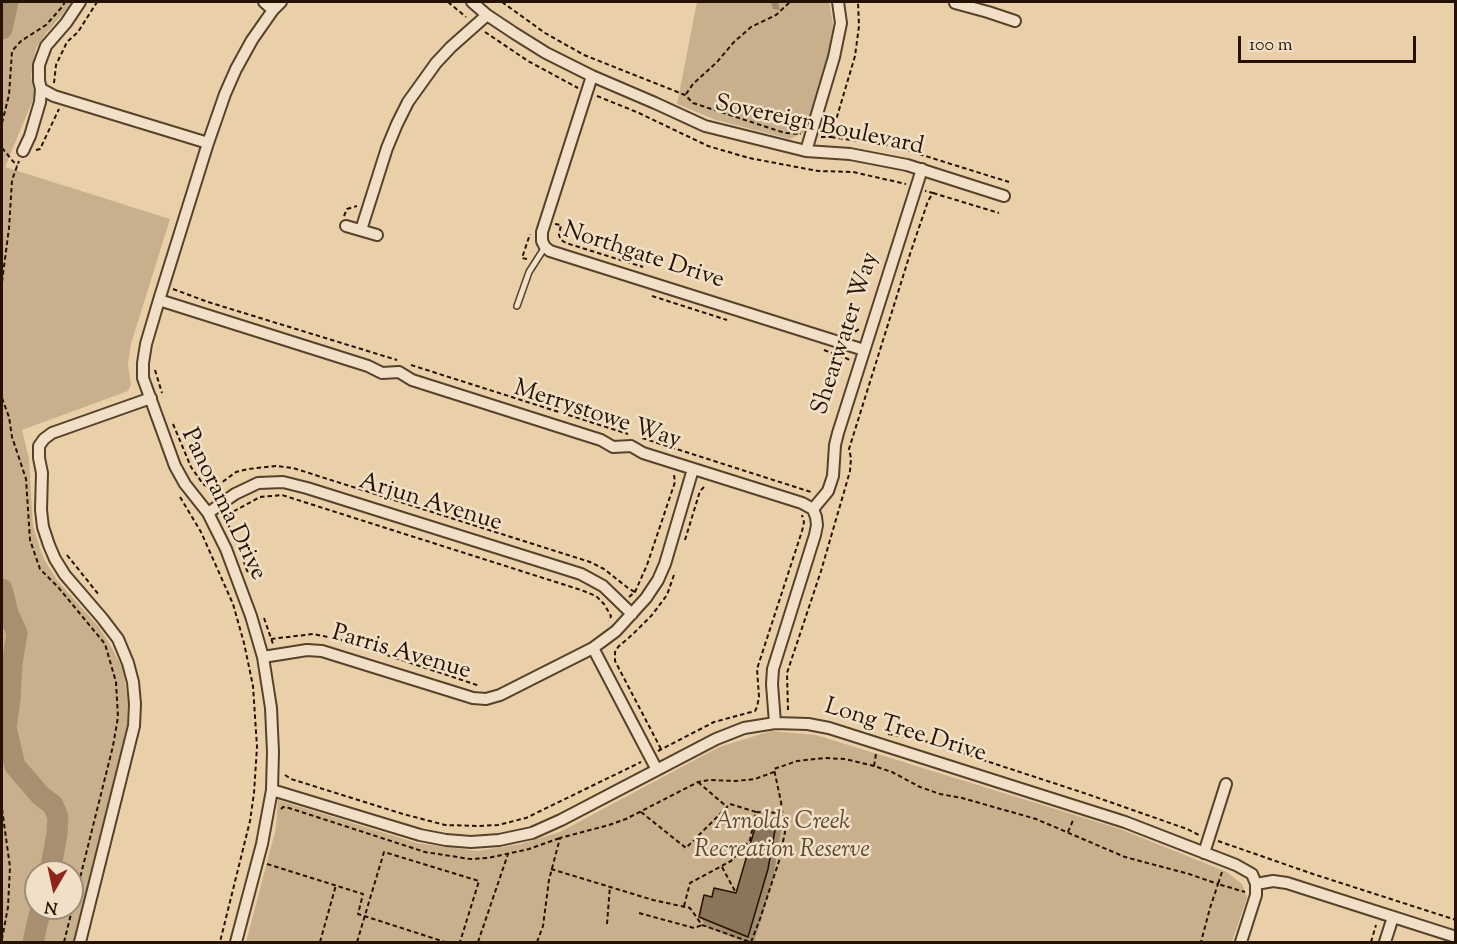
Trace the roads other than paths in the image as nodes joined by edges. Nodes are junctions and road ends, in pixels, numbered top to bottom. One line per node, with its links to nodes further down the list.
1 (80, 2): 12 (street)
2 (264, 2): 8 (street)
3 (281, 2): 8 (street, Panorama Drive)
4 (472, 2): 9 (street, Sovereign Boulevard)
5 (838, 2): 15 (street)
6 (955, 3): 7 (street)
7 (989, 7): 10 (street)
8 (273, 10): 13 (street, Panorama Drive)
9 (487, 15): 11 (street, Sovereign Boulevard); 19 (street)
10 (1015, 21)
11 (592, 76): 15 (street, Sovereign Boulevard); 21 (street, Northgate Drive)
12 (41, 89): 13 (street); 14 (street)
13 (208, 143): 22 (street, Panorama Drive)
14 (23, 151)
15 (806, 151): 16 (street, Sovereign Boulevard)
16 (922, 169): 17 (street, Sovereign Boulevard); 24 (street, Shearwater Way)
17 (1004, 196)
18 (346, 226): 19 (street)
19 (361, 230): 20 (street)
20 (378, 236)
21 (545, 247): 23 (lane); 24 (street, Northgate Drive)
22 (159, 300): 25 (street, Panorama Drive); 26 (street, Merrystowe Way)
23 (517, 306)
24 (864, 350): 27 (street, Shearwater Way)
25 (151, 398): 28 (street, Panorama Drive); 40 (street)
26 (693, 469): 27 (street, Merrystowe Way); 29 (street, Parris Avenue)
27 (806, 509): 32 (street)
28 (208, 513): 29 (street, Arjun Avenue); 31 (street, Panorama Drive)
29 (632, 614): 30 (street, Parris Avenue)
30 (593, 648): 31 (street, Parris Avenue); 33 (street)
31 (263, 657): 35 (street, Panorama Drive)
32 (775, 723): 33 (street, Long Tree Drive); 36 (street, Long Tree Drive)
33 (657, 770): 35 (street, Long Tree Drive)
34 (1226, 784): 36 (street)
35 (272, 790): 41 (street, Panorama Drive)
36 (1204, 853): 37 (street, Long Tree Drive)
37 (1256, 890): 38 (street); 42 (street)
38 (1393, 917): 39 (street); 43 (street)
39 (1455, 937)
40 (80, 942)
41 (236, 942)
42 (1241, 942)
43 (1385, 942)

